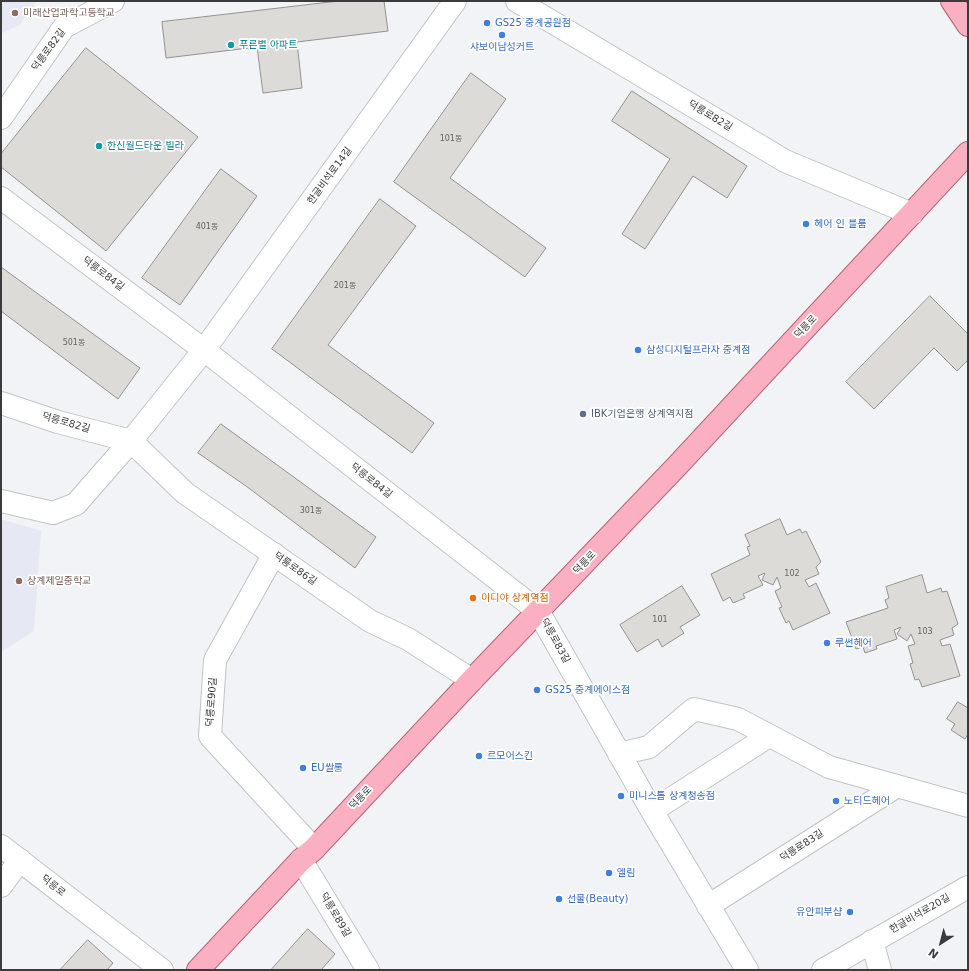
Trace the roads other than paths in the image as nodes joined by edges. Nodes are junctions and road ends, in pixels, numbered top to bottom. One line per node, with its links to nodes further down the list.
1 (113, 1): 6 (street, 덕릉로82길)
2 (455, 1): 10 (street, 한글비석로14길)
3 (517, 1): 9 (street, 덕릉로82길)
4 (952, 1): 5 (main road)
5 (968, 25)
6 (1, 118)
7 (968, 153): 9 (main road, 덕릉로)
8 (1, 198): 10 (street, 덕릉로84길)
9 (912, 214): 15 (main road, 덕릉로)
10 (204, 350): 12 (street); 15 (street, 덕릉로84길)
11 (1, 403): 12 (street, 덕릉로82길)
12 (131, 441): 13 (street); 14 (street, 덕릉로86길)
13 (1, 501)
14 (274, 554): 16 (street, 덕릉로86길); 23 (street, 덕릉로90길)
15 (538, 611): 16 (main road, 덕릉로); 18 (street, 덕릉로83길)
16 (472, 680): 23 (main road, 덕릉로)
17 (769, 736): 18 (street); 19 (street); 21 (street)
18 (619, 754): 21 (street, 덕릉로83길)
19 (897, 786): 20 (street); 27 (street, 덕릉로83길)
20 (968, 806)
21 (652, 811): 27 (street, 덕릉로83길)
22 (1, 846): 24 (street, 덕릉로)
23 (308, 855): 30 (main road, 덕릉로); 31 (street, 덕릉로89길)
24 (20, 860): 25 (street); 29 (street, 덕릉로)
25 (1, 886)
26 (968, 886): 28 (street, 한글비석로20길)
27 (708, 906): 32 (street, 덕릉로83길)
28 (872, 941): 33 (street, 한글비석로20길); 34 (street)
29 (162, 970)
30 (198, 970)
31 (368, 970)
32 (748, 970)
33 (824, 970)
34 (880, 970)

